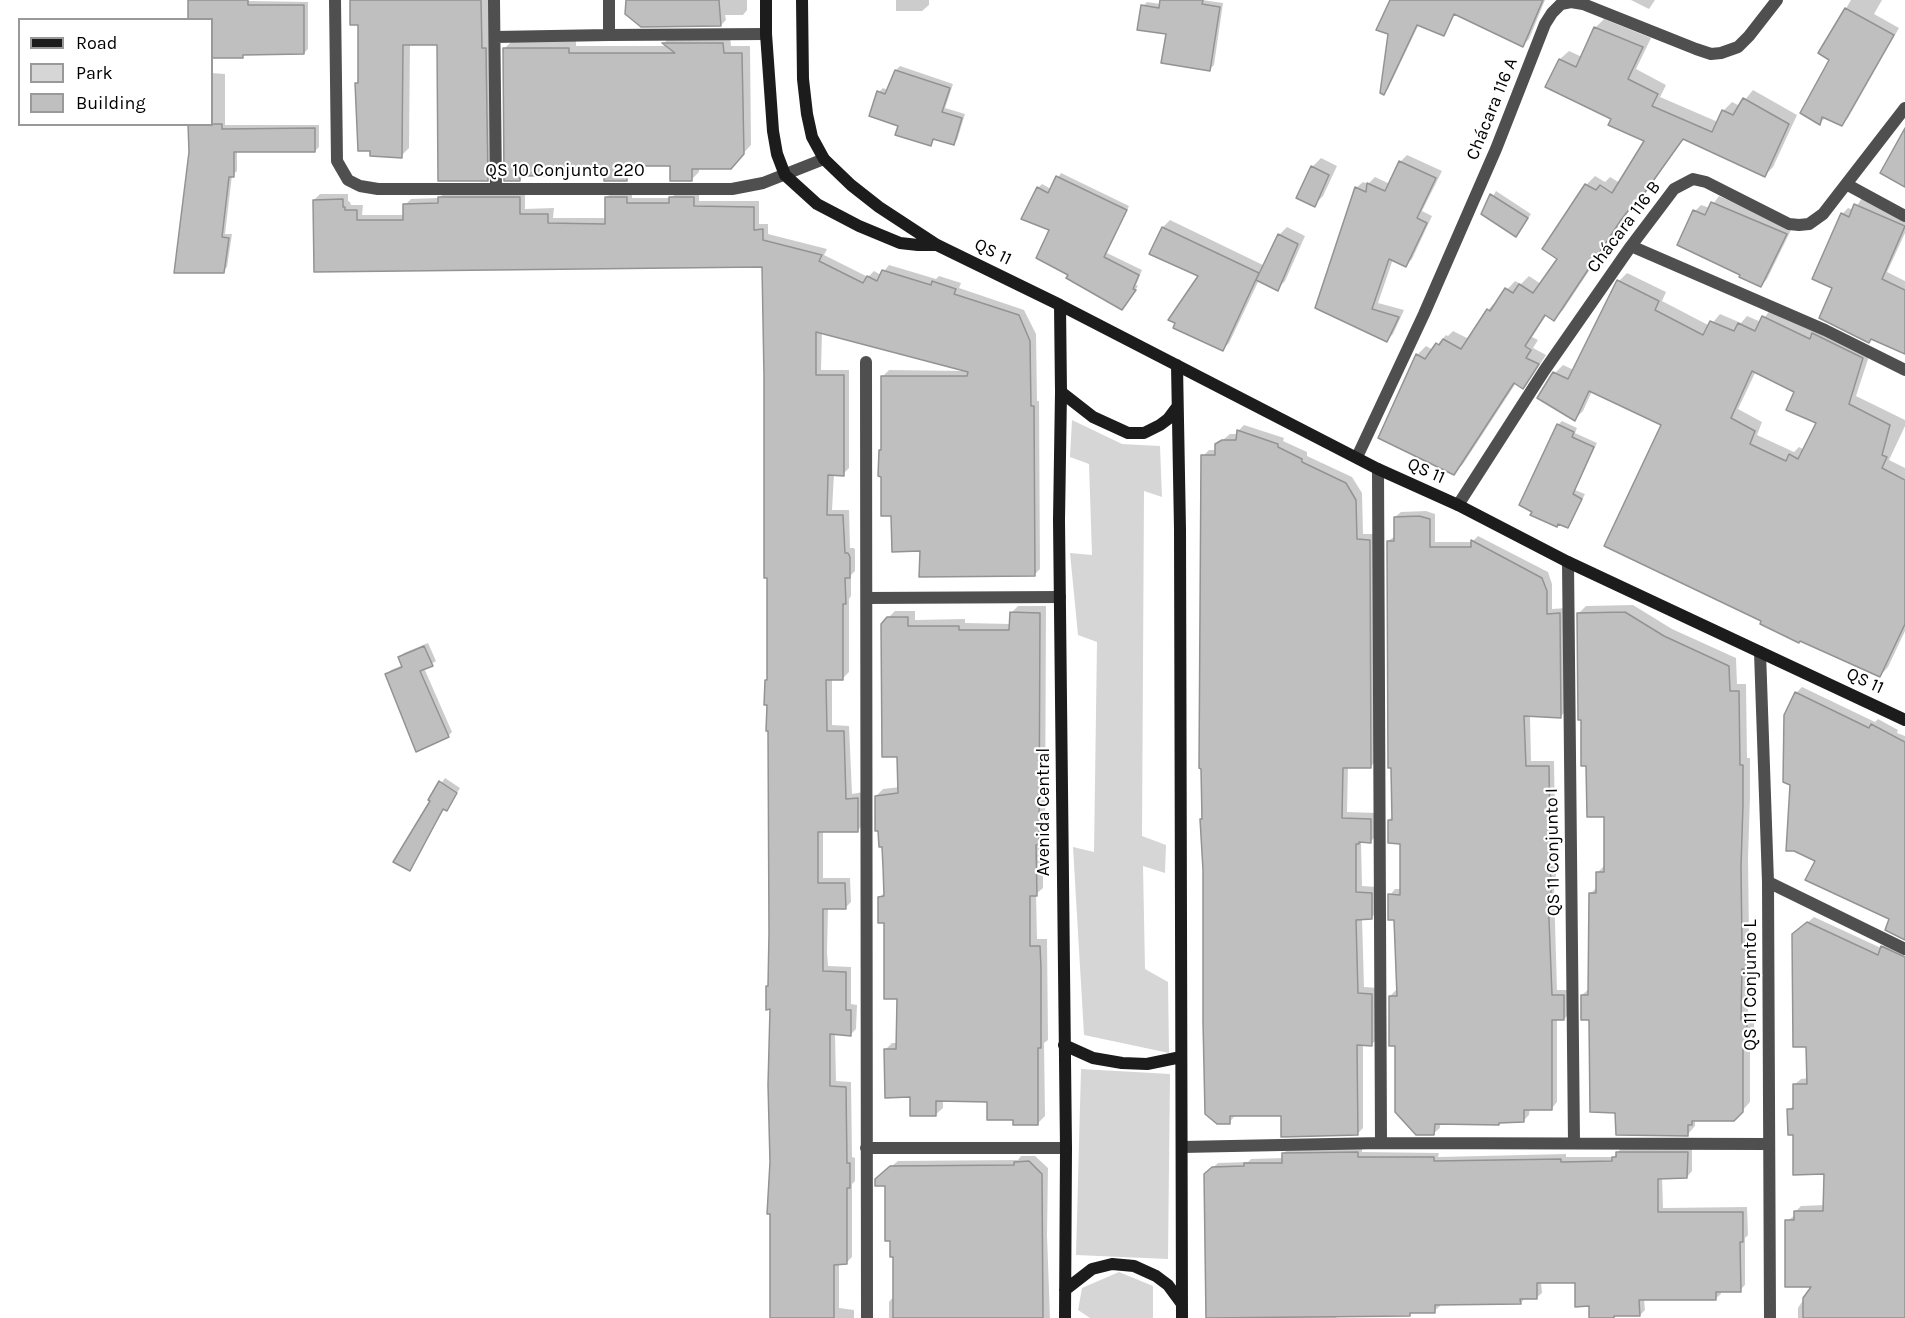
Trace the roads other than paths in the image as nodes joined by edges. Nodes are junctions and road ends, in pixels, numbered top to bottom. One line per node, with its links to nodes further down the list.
1 (335, 0): 14 (street, QS 10 Conjunto 220)
2 (494, 0): 9 (street)
3 (609, 0): 8 (street)
4 (766, 0): 7 (street)
5 (802, 0): 11 (street)
6 (1777, 0): 24 (street, Chácara 116 A)
7 (766, 34): 8 (street); 12 (street)
8 (609, 35): 9 (street)
9 (495, 37): 14 (street)
10 (1905, 108): 13 (street, Chácara 116 B)
11 (824, 159): 12 (street, QS 10 Conjunto 220); 16 (street, QS 11)
12 (785, 175): 14 (street, QS 10 Conjunto 220); 16 (street, QS 11)
13 (1846, 184): 15 (street); 17 (street, Chácara 116 B)
14 (496, 189)
15 (1905, 216)
16 (937, 245): 18 (street, QS 11)
17 (1631, 246): 21 (street); 26 (street, Chácara 116 B)
18 (1060, 305): 20 (street, QS 11); 22 (street, Avenida Central)
19 (866, 362): 29 (street)
20 (1177, 365): 23 (street); 24 (street, QS 11)
21 (1905, 370)
22 (1061, 392): 23 (street); 28 (street, Avenida Central)
23 (1177, 407): 35 (street)
24 (1357, 457): 25 (street, QS 11)
25 (1378, 469): 26 (street, QS 11); 37 (street)
26 (1458, 505): 27 (street, QS 11)
27 (1568, 562): 30 (street, QS 11); 36 (street, QS 11 Conjunto I)
28 (1060, 597): 29 (street); 34 (street, Avenida Central)
29 (867, 598): 40 (street)
30 (1760, 652): 31 (street, QS 11); 32 (street, QS 11 Conjunto L)
31 (1905, 720)
32 (1768, 882): 33 (street); 38 (street, QS 11 Conjunto L)
33 (1905, 949)
34 (1064, 1045): 35 (street); 41 (street, Avenida Central)
35 (1181, 1057): 39 (street)
36 (1574, 1142): 37 (street); 38 (street)
37 (1381, 1143): 39 (street)
38 (1769, 1144): 47 (street, QS 11 Conjunto L)
39 (1182, 1147): 43 (street)
40 (866, 1148): 41 (street); 44 (street)
41 (1066, 1148): 42 (street, Avenida Central)
42 (1065, 1290): 43 (street); 45 (street, Avenida Central)
43 (1182, 1304): 46 (street)
44 (867, 1318)
45 (1065, 1318)
46 (1182, 1318)
47 (1770, 1318)

